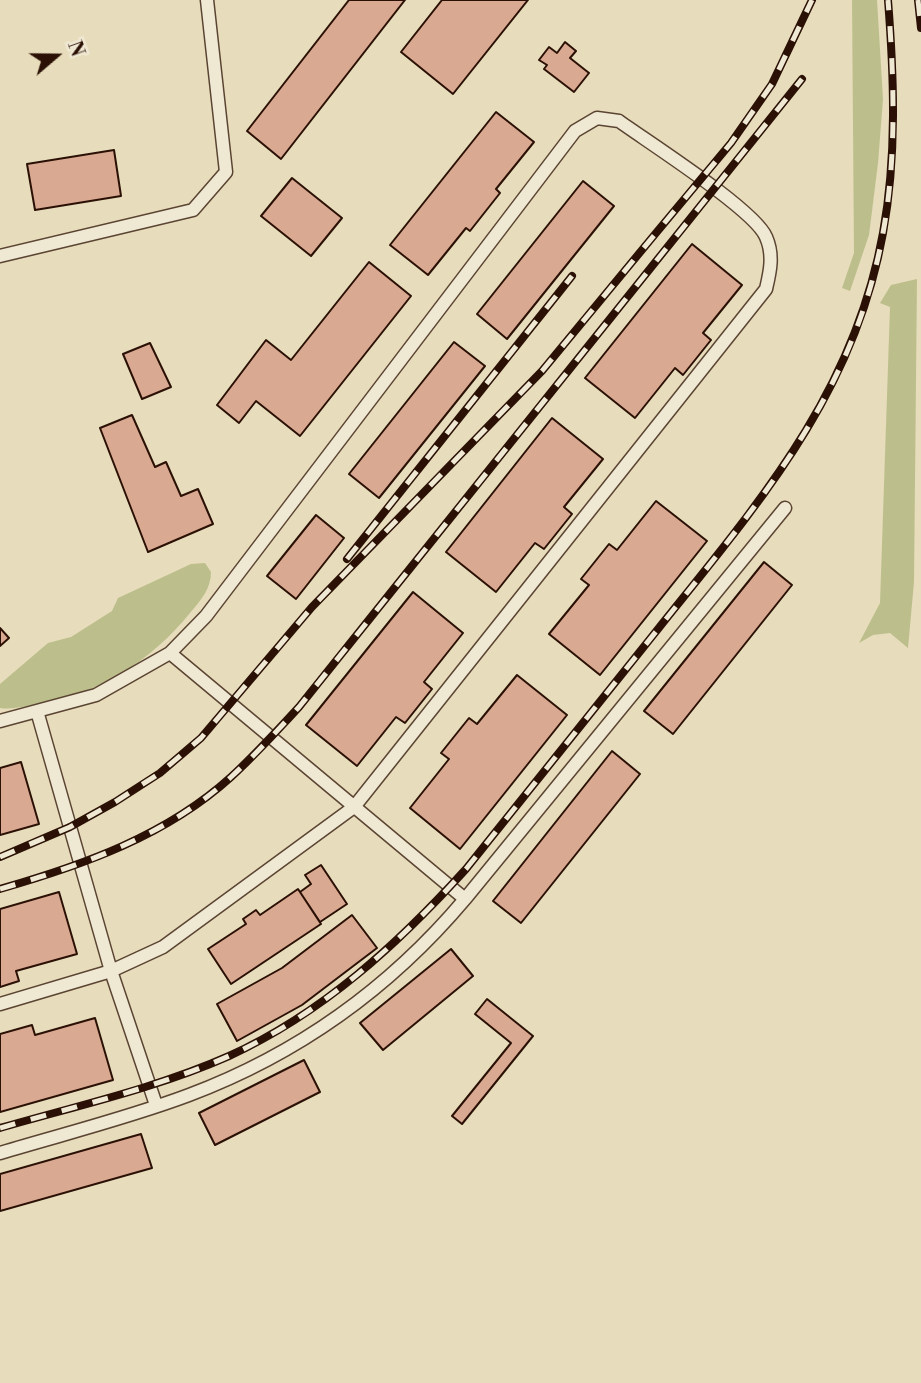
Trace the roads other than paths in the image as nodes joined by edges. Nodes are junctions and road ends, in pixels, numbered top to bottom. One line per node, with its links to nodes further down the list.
1 (207, 0): 2 (lane)
2 (0, 256)
3 (785, 508): 8 (lane)
4 (170, 653): 5 (lane); 7 (lane); 7 (lane)
5 (37, 711): 6 (lane); 9 (lane)
6 (0, 722)
7 (355, 807): 8 (lane); 9 (lane)
8 (465, 899): 11 (lane)
9 (111, 971): 10 (lane); 11 (lane)
10 (0, 1004)
11 (156, 1105): 12 (lane)
12 (0, 1153)

